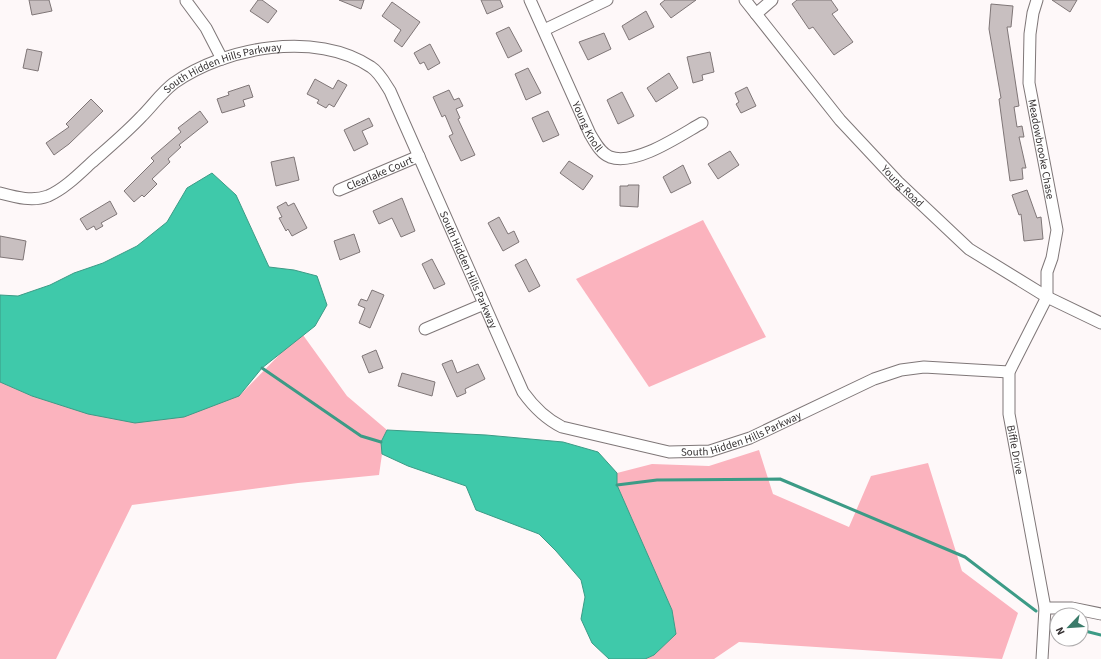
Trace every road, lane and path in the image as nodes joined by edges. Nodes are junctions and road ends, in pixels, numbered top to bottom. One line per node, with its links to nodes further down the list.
1 (530, 0): 8 (street, Young Knoll)
2 (607, 0): 8 (street)
3 (745, 0): 7 (street, Young Road)
4 (772, 0): 7 (street)
5 (1037, 0): 14 (street, Meadowbrooke Chase)
6 (186, 1): 9 (street)
7 (756, 14): 14 (street, Young Road)
8 (544, 30): 10 (street, Young Knoll)
9 (222, 59): 11 (street, South Hidden Hills Parkway); 13 (street, South Hidden Hills Parkway)
10 (702, 123)
11 (419, 156): 12 (street, Clearlake Court); 15 (street, South Hidden Hills Parkway)
12 (339, 190)
13 (0, 193)
14 (1047, 297): 16 (street, Young Road); 18 (street, Biffle Drive)
15 (484, 304): 17 (street); 18 (street, South Hidden Hills Parkway)
16 (1101, 323)
17 (425, 329)
18 (1009, 372): 19 (street, Biffle Drive)
19 (1045, 608): 20 (street); 21 (street, Biffle Drive)
20 (1101, 614)
21 (1042, 659)

